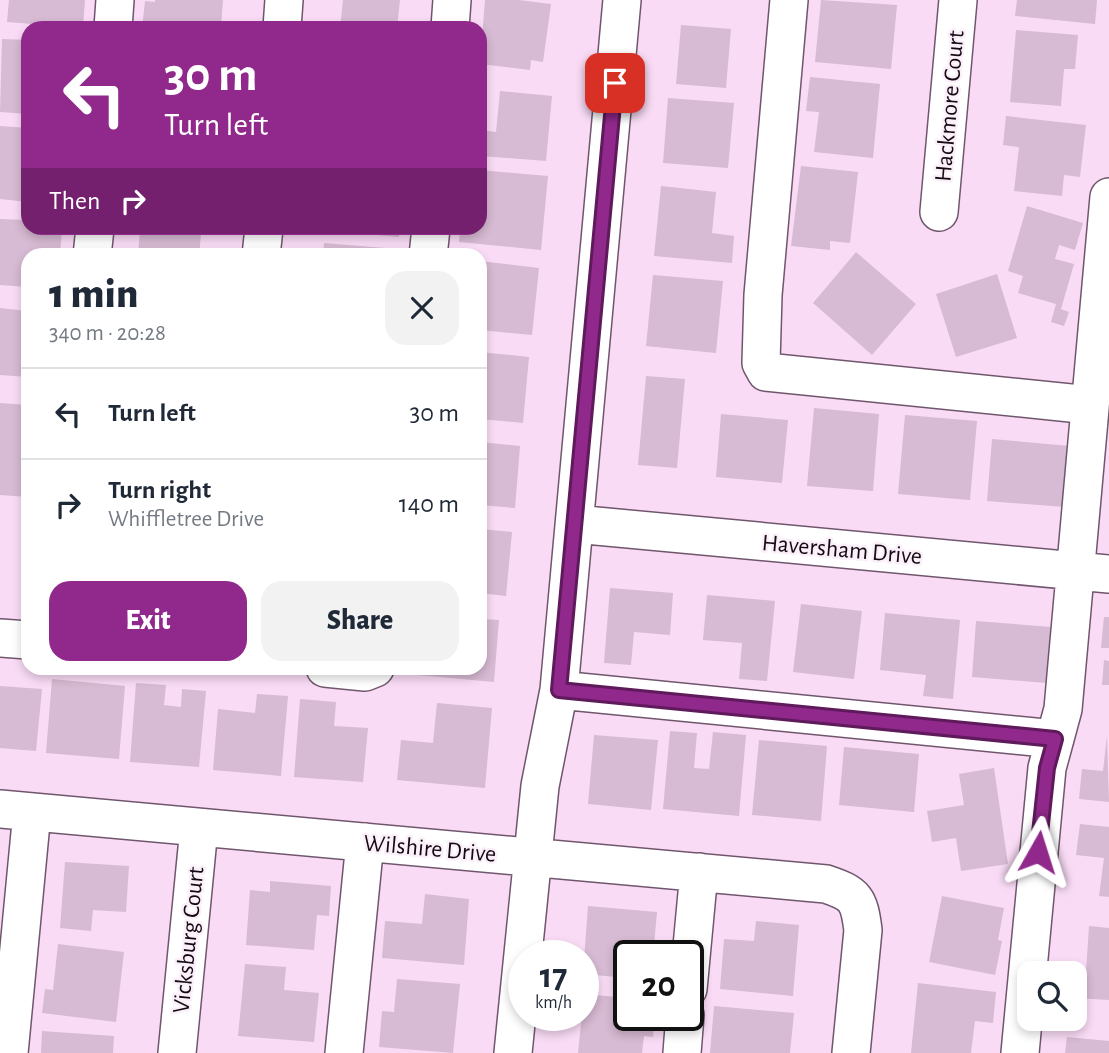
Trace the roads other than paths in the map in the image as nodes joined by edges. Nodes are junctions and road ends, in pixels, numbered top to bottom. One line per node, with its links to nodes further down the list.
1 (115, 0): 7 (street)
2 (284, 0): 8 (street)
3 (452, 0): 9 (street)
4 (622, 0): 13 (street)
5 (789, 0): 12 (street)
6 (958, 0): 11 (street, Hackmore Court)
7 (114, 21)
8 (282, 21)
9 (450, 21)
10 (1109, 197): 12 (street)
11 (939, 212)
12 (1090, 405): 14 (street)
13 (575, 524): 14 (street, Haversham Drive); 17 (street)
14 (1093, 572): 18 (street)
15 (0, 638): 16 (street)
16 (21, 640)
17 (559, 690): 18 (street); 22 (street)
18 (1055, 739): 32 (street)
19 (16, 811): 20 (street, Wilshire Drive); 26 (street)
20 (199, 828): 21 (street, Wilshire Drive); 27 (street, Vicksburg Court)
21 (365, 842): 22 (street, Wilshire Drive); 28 (street)
22 (533, 857): 23 (street, Wilshire Drive); 29 (street)
23 (699, 872): 24 (street); 31 (street, Wilshire Drive)
24 (693, 940)
25 (684, 1031): 30 (street)
26 (9, 1053)
27 (177, 1053)
28 (344, 1053)
29 (513, 1053)
30 (682, 1053)
31 (851, 1053)
32 (1020, 1053)

